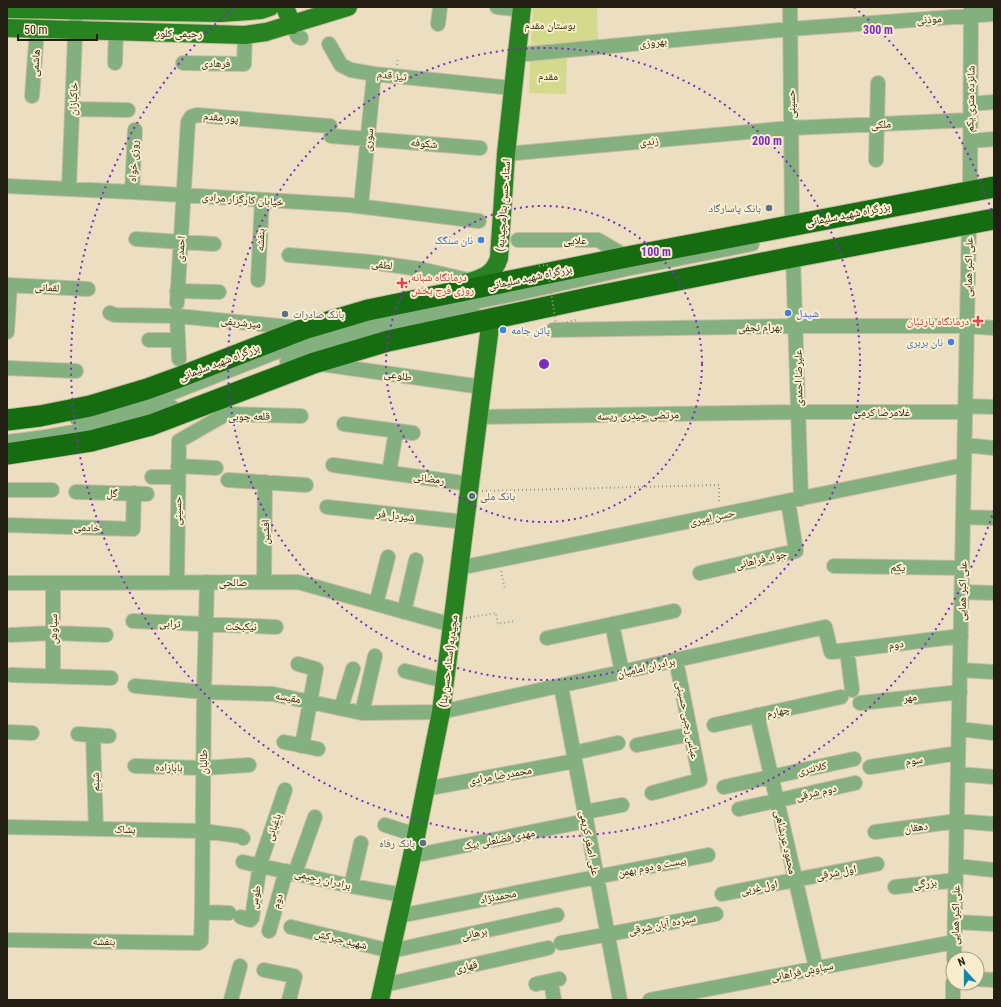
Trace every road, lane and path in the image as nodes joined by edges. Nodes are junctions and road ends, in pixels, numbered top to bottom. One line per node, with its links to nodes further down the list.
1 (270, 7): 10 (main road)
2 (285, 7): 18 (main road)
3 (348, 7): 18 (main road, رحیمی کلور)
4 (440, 7): 13 (street)
5 (498, 7): 9 (street)
6 (790, 7): 15 (street, حسینی)
7 (55, 8): 8 (main road); 10 (main road)
8 (7, 9)
9 (522, 9): 22 (main road, استاد حسن بنا(مجیدیه))
10 (76, 10): 17 (street, خاکبازان)
11 (971, 11): 12 (street, موذنی); 15 (street, موذنی); 30 (street, شانزده متری یکم)
12 (994, 14)
13 (438, 24)
14 (7, 28): 16 (main road, رحیمی کلور)
15 (790, 29): 22 (street, بهروزی); 35 (street, حسینی)
16 (37, 30): 17 (main road, رحیمی کلور); 28 (street, هاشمی)
17 (75, 30): 19 (main road, رحیمی کلور); 31 (street, خاکبازان)
18 (297, 31): 20 (main road, رحیمی کلور)
19 (116, 32): 20 (main road, رحیمی کلور); 23 (street)
20 (245, 35): 24 (street, فرهادی)
21 (329, 44): 25 (street, تیز قدم)
22 (516, 56): 27 (main road, استاد حسن بنا(مجیدیه))
23 (115, 63)
24 (183, 63)
25 (374, 74): 27 (street, تیز قدم); 38 (street, سوری)
26 (878, 83): 34 (street)
27 (513, 88): 42 (main road, استاد حسن بنا(مجیدیه))
28 (32, 96)
29 (994, 102): 30 (street)
30 (970, 104): 33 (street, شانزده متری یکم)
31 (73, 109): 32 (street); 46 (street, خاکبازان)
32 (128, 110)
33 (970, 120): 34 (street, ملکی); 40 (street, شانزده متری یکم)
34 (877, 125): 35 (street, ملکی); 43 (street)
35 (791, 128): 42 (street, زندی); 57 (street, حسینی)
36 (135, 130): 47 (street, روزی خواه)
37 (331, 131): 38 (street, شکوفه); 49 (street, پور مقدم)
38 (368, 139): 41 (street, شکوفه); 52 (street, سوری)
39 (994, 139): 40 (street)
40 (970, 140): 48 (street, شانزده متری یکم)
41 (480, 148)
42 (506, 154): 67 (main road, استاد حسن بنا(مجیدیه))
43 (876, 160)
44 (7, 186): 46 (street, خیابان کارگزار مرادی)
45 (994, 187): 48 (highway, بزرگراه شهید سلیمانی)
46 (69, 188): 47 (street, خیابان کارگزار مرادی)
47 (132, 192): 49 (street, خیابان کارگزار مرادی)
48 (970, 192): 57 (highway, بزرگراه شهید سلیمانی)
49 (184, 195): 51 (street, خیابان کارگزار مرادی); 60 (street, احمدی)
50 (994, 196): 98 (street)
51 (262, 200): 52 (street, خیابان کارگزار مرادی); 66 (street, بنفشه)
52 (361, 206): 55 (street, خیابان کارگزار مرادی)
53 (994, 210): 103 (street)
54 (994, 219): 56 (highway)
55 (479, 221)
56 (969, 224): 64 (highway); 77 (street, علی اکبر همایی)
57 (792, 225): 63 (highway, بزرگراه شهید سلیمانی)
58 (136, 239): 60 (street)
59 (518, 240): 63 (street, علایی)
60 (181, 241): 61 (street); 71 (street, احمدی)
61 (214, 244)
62 (289, 255): 67 (street, لطفی)
63 (627, 257): 72 (highway, بزرگراه شهید سلیمانی)
64 (793, 257): 74 (highway); 76 (street, علیرضا احمدی)
65 (539, 266): 75 (path, bridge)
66 (258, 280)
67 (474, 281): 72 (main road, استاد حسن بنا(مجیدیه))
68 (8, 285): 69 (street, لقمانی); 81 (street)
69 (88, 289)
70 (219, 292): 71 (street)
71 (177, 303): 73 (street); 78 (street, میرشریفی); 83 (street, احمدی)
72 (368, 310): 78 (highway, بزرگراه شهید سلیمانی)
73 (110, 313)
74 (491, 318): 85 (highway); 88 (main road, مجیدیه(استاد حسن بنا))
75 (576, 320)
76 (796, 326): 77 (street, بهرام نجفی); 80 (street, بهرام نجفی); 93 (street, علیرضا احمدی)
77 (967, 326): 79 (street, بهرام نجفی); 92 (street, علی اکبر همایی)
78 (304, 328): 89 (highway, بزرگراه شهید سلیمانی)
79 (994, 328)
80 (553, 330)
81 (7, 332)
82 (149, 340): 83 (street)
83 (178, 340): 84 (street, احمدی)
84 (179, 359)
85 (314, 363): 88 (street, طلوعی); 101 (highway)
86 (7, 368): 87 (street)
87 (76, 371)
88 (482, 387): 95 (main road, مجیدیه(استاد حسن بنا))
89 (90, 406): 90 (highway); 96 (highway, بزرگراه شهید سلیمانی)
90 (7, 407)
91 (994, 408): 92 (street, غلامرضا کرمی)
92 (966, 409): 93 (street, غلامرضا کرمی); 104 (street, علی اکبر همایی)
93 (798, 412): 95 (street, مرتضی حیدری ریسه); 122 (street, علیرضا احمدی)
94 (301, 416): 102 (street, قلعه چوبی)
95 (478, 417): 117 (main road, مجیدیه(استاد حسن بنا))
96 (7, 420)
97 (344, 424): 99 (street)
98 (7, 430)
99 (396, 431): 100 (street); 112 (street)
100 (413, 433)
101 (91, 441): 106 (highway); 110 (highway)
102 (179, 441): 111 (street, حسینی)
103 (7, 442)
104 (965, 445): 105 (street); 107 (street, علی اکبر همایی)
105 (994, 448)
106 (7, 454)
107 (964, 464): 122 (street, حسن امیری); 125 (street, علی اکبر همایی)
108 (333, 465): 112 (street, رمضانی)
109 (216, 468): 111 (street)
110 (7, 469)
111 (178, 471): 113 (street); 136 (street, حسینی)
112 (389, 473): 117 (street, رمضانی)
113 (152, 477)
114 (228, 480): 115 (street)
115 (265, 482): 116 (street); 138 (street, افشین)
116 (306, 485)
117 (469, 488): 124 (path); 127 (main road, مجیدیه(استاد حسن بنا))
118 (7, 490): 119 (street)
119 (52, 490)
120 (76, 492): 121 (street, گل)
121 (141, 494): 128 (street, خادمی)
122 (795, 500): 124 (street, حسن امیری); 135 (street, جواد فراهانی)
123 (327, 507): 127 (street, شیردل فر)
124 (719, 516): 131 (street, حسن امیری)
125 (963, 517): 126 (street); 134 (street, علی اکبر همایی)
126 (994, 518)
127 (465, 522): 133 (main road, مجیدیه(استاد حسن بنا))
128 (7, 525)
129 (388, 558): 144 (street)
130 (416, 560): 146 (street)
131 (499, 560): 133 (street, حسن امیری); 141 (path)
132 (834, 566): 134 (street, یکم)
133 (459, 568): 149 (main road, مجیدیه(استاد حسن بنا))
134 (962, 568): 142 (street, علی اکبر همایی)
135 (700, 573)
136 (176, 582): 137 (street, صالحی); 140 (street, صالحی)
137 (207, 582): 138 (street, صالحی); 151 (street, طالبان)
138 (264, 582): 144 (street, صالحی)
139 (7, 583): 140 (street, صالحی)
140 (53, 583): 153 (street, سیاوش)
141 (505, 590)
142 (962, 592): 143 (street); 156 (street, علی اکبر همایی)
143 (994, 593)
144 (376, 604): 146 (street, صالحی)
145 (674, 611): 150 (street)
146 (404, 612): 149 (street, صالحی)
147 (134, 621): 151 (street, ترابی)
148 (515, 621): 149 (path)
149 (452, 623): 171 (main road, مجیدیه(استاد حسن بنا))
150 (612, 624): 157 (street); 166 (street)
151 (207, 625): 152 (street, نیکبخت); 174 (street, طالبان)
152 (276, 627)
153 (53, 633): 154 (street); 155 (street); 169 (street, سیاوش)
154 (11, 635)
155 (106, 635)
156 (961, 636): 158 (street, دوم); 164 (street, علی اکبر همایی)
157 (547, 638)
158 (847, 650): 159 (street, دوم); 181 (street, چهارم)
159 (831, 652): 161 (street, برادران امامیان)
160 (375, 656): 180 (street)
161 (676, 660): 166 (street, برادران امامیان); 188 (street, عباس رجبی حسینی)
162 (298, 664): 176 (street)
163 (353, 669): 178 (street)
164 (960, 670): 167 (street); 175 (street, علی اکبر همایی)
165 (405, 671): 171 (street)
166 (622, 672): 173 (street, برادران امامیان)
167 (994, 672)
168 (11, 675): 169 (street)
169 (53, 676): 170 (street)
170 (111, 678)
171 (445, 681): 179 (main road, مجیدیه(استاد حسن بنا))
172 (135, 686): 174 (street, مقیسه)
173 (561, 686): 179 (street, برادران امامیان); 197 (street, علی اصغر کریمی)
174 (204, 692): 176 (street, مقیسه); 202 (street, طالبان)
175 (960, 692): 177 (street, مهر); 183 (street, علی اکبر همایی)
176 (311, 701): 178 (street, مقیسه); 194 (street)
177 (860, 703)
178 (341, 708): 180 (street, مقیسه)
179 (441, 712): 180 (street, مقیسه); 208 (main road, مجیدیه(استاد حسن بنا))
180 (362, 713)
181 (757, 715): 182 (street, چهارم); 204 (street, محمود عربشاهی)
182 (714, 725)
183 (959, 729): 186 (street); 196 (street, علی اکبر همایی)
184 (7, 732): 185 (street)
185 (32, 733)
186 (994, 733)
187 (78, 734): 189 (street)
188 (691, 734): 193 (street); 210 (street, عباس رجبی حسینی)
189 (93, 735): 190 (street); 220 (street, شبنم)
190 (109, 736)
191 (284, 742): 194 (street)
192 (618, 743): 197 (street, محمدرضا مرادی)
193 (637, 745)
194 (302, 746): 195 (street)
195 (318, 749)
196 (958, 753): 201 (street, سوم); 203 (street, علی اکبر همایی)
197 (574, 757): 208 (street, محمدرضا مرادی); 215 (street, علی اصغر کریمی)
198 (854, 759): 204 (street, کلانتری)
199 (249, 765): 202 (street, بابازاده)
200 (135, 766): 202 (street, بابازاده)
201 (870, 767)
202 (203, 768): 221 (street, طالبان)
203 (958, 774): 205 (street); 216 (street, علی اکبر همایی)
204 (771, 777): 207 (street, کلانتری); 211 (street, محمود عربشاهی)
205 (994, 777)
206 (855, 783): 211 (street, دوم شرقی)
207 (724, 787)
208 (425, 789): 223 (main road, مجیدیه(استاد حسن بنا))
209 (285, 790): 229 (street, باغبانی)
210 (652, 793)
211 (777, 801): 213 (street, دوم شرقی); 235 (street, محمود عربشاهی)
212 (622, 804): 215 (street, مهدی فضلعلی بیک)
213 (739, 809)
214 (315, 817): 232 (street)
215 (586, 817): 227 (street, مهدی فضلعلی بیک); 234 (street, علی اصغر کریمی)
216 (957, 821): 217 (street, دهقان); 222 (street, دهقان); 233 (street, علی اکبر همایی)
217 (994, 824)
218 (385, 825): 223 (street)
219 (7, 827): 220 (street, بشاک)
220 (96, 829): 221 (street, بشاک)
221 (203, 831): 224 (street, بشاک); 240 (street, طالبان)
222 (875, 832)
223 (416, 835): 227 (main road, مجیدیه(استاد حسن بنا))
224 (243, 838)
225 (360, 843): 236 (street)
226 (708, 855): 234 (street, بیست و دوم بهمن)
227 (412, 856): 239 (main road, مجیدیه(استاد حسن بنا))
228 (244, 862): 229 (street, برادران رحیمی)
229 (260, 864): 232 (street, برادران رحیمی); 240 (street, طوس)
230 (877, 864): 235 (street, اول شرقی)
231 (994, 870): 233 (street, بزرگی)
232 (290, 872): 236 (street, برادران رحیمی); 247 (street, دوم)
233 (956, 873): 237 (street, بزرگی); 244 (street, علی اکبر همایی)
234 (597, 877): 243 (street, محمدنژاد); 248 (street, علی اصغر کریمی)
235 (795, 880): 238 (street, اول غربی); 257 (street, محمود عربشاهی)
236 (350, 886): 239 (street, برادران رحیمی)
237 (895, 887)
238 (722, 894)
239 (403, 895): 243 (main road, مجیدیه(استاد حسن بنا))
240 (202, 912): 250 (street, طالبان)
241 (716, 914): 248 (street, سیزده آبان شرقی)
242 (557, 915): 254 (street, برهانی)
243 (399, 916): 254 (main road, مجیدیه(استاد حسن بنا))
244 (955, 922): 245 (street); 251 (street, علی اکبر همایی)
245 (994, 924)
246 (291, 927): 254 (street, شهید جبرکش)
247 (269, 931)
248 (607, 934): 252 (street, سیزده آبان شرقی); 264 (street, علی اصغر کریمی)
249 (7, 940): 250 (street, بنفشه)
250 (201, 941)
251 (954, 942): 255 (street, علی اکبر همایی); 257 (street, سیاوش فراهانی)
252 (561, 943)
253 (548, 948): 260 (street, قهاری)
254 (391, 951): 260 (main road, مجیدیه(استاد حسن بنا))
255 (954, 951)
256 (240, 966): 261 (street)
257 (816, 968): 265 (street, سیاوش فراهانی)
258 (264, 970): 262 (street)
259 (536, 984): 263 (street)
260 (382, 993)
261 (231, 1000)
262 (289, 1000)
263 (554, 1000)
264 (620, 1000)
265 (650, 1000)

